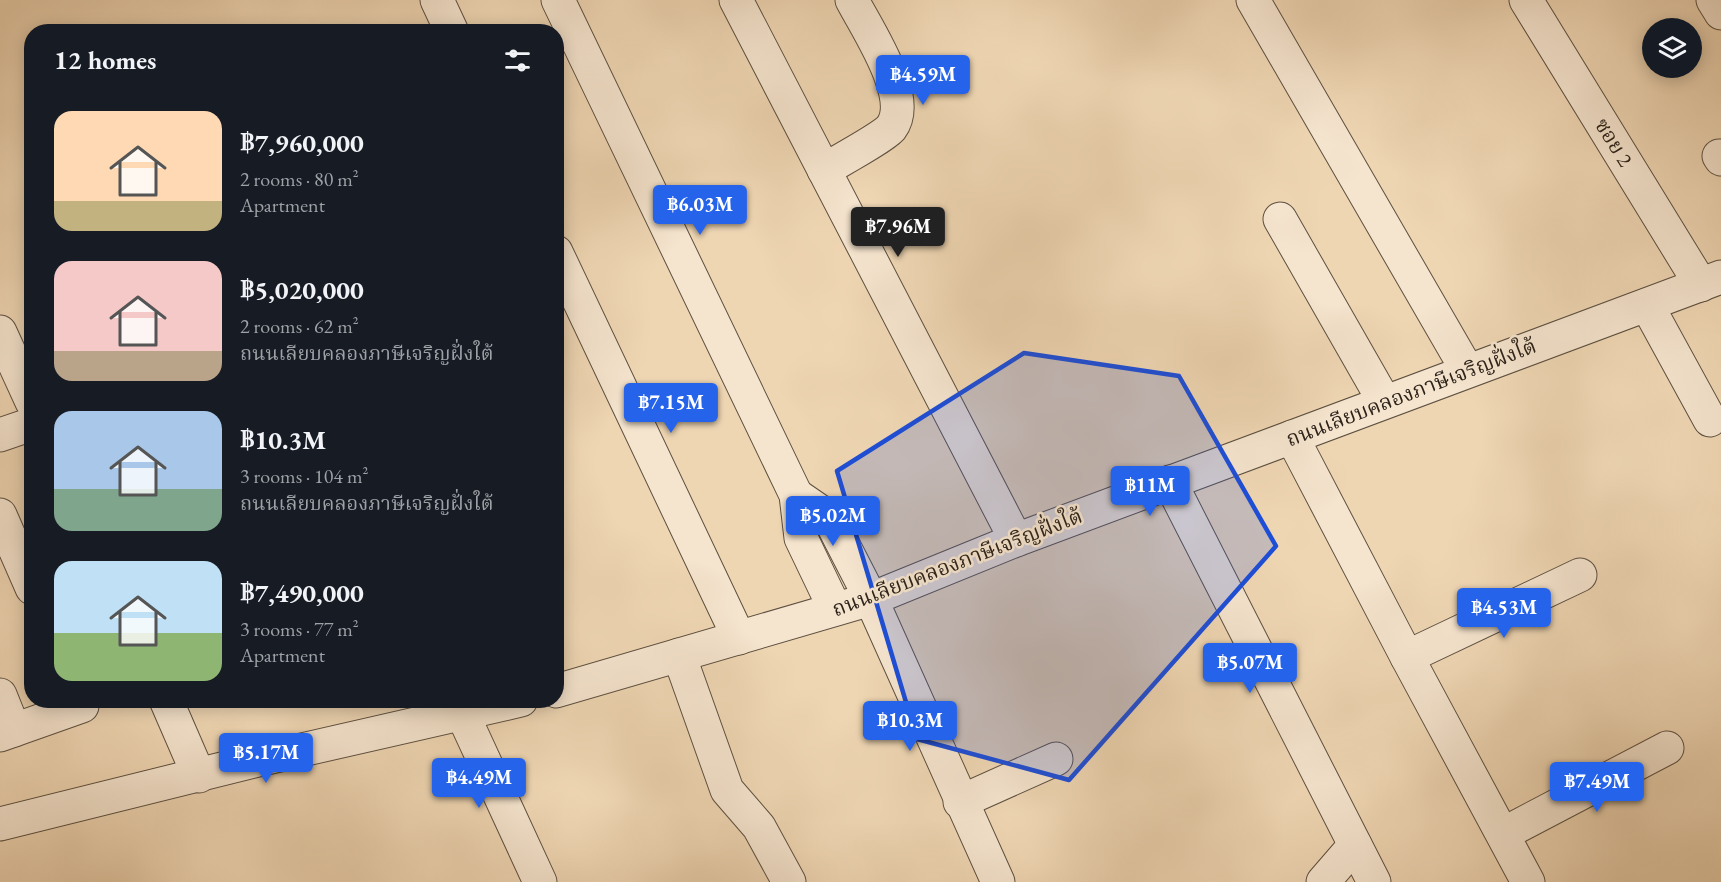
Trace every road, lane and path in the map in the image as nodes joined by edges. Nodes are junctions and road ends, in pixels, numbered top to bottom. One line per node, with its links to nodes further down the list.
1 (437, 0): 9 (street)
2 (558, 0): 24 (street)
3 (736, 0): 10 (street)
4 (852, 0): 10 (street)
5 (1254, 0): 16 (street)
6 (1526, 0): 13 (street, ซอย 2)
7 (1713, 0): 8 (street)
8 (1721, 13)
9 (448, 24)
10 (824, 171): 26 (street)
11 (1280, 219): 18 (street)
12 (564, 269): 31 (street)
13 (1711, 281): 14 (street, ถนนเลียบคลองภาษีเจริญฝั่งใต้)
14 (1647, 305): 16 (street, ถนนเลียบคลองภาษีเจริญฝั่งใต้); 19 (street)
15 (0, 332): 17 (street)
16 (1467, 370): 18 (street, ถนนเลียบคลองภาษีเจริญฝั่งใต้)
17 (24, 384)
18 (1384, 401): 22 (street, ถนนเลียบคลองภาษีเจริญฝั่งใต้)
19 (1710, 420)
20 (24, 427): 21 (street)
21 (0, 435)
22 (1292, 437): 23 (street, ถนนเลียบคลองภาษีเจริญฝั่งใต้); 33 (street)
23 (1170, 482): 26 (street, ถนนเลียบคลองภาษีเจริญฝั่งใต้); 48 (street)
24 (796, 495): 29 (street); 30 (street)
25 (0, 515): 27 (street)
26 (1016, 540): 29 (street, ถนนเลียบคลองภาษีเจริญฝั่งใต้)
27 (24, 570)
28 (1580, 574): 33 (street)
29 (871, 599): 30 (street, ถนนเลียบคลองภาษีเจริญฝั่งใต้); 45 (street)
30 (835, 609): 31 (street, ถนนเลียบคลองภาษีเจริญฝั่งใต้)
31 (739, 638): 32 (street, ถนนเลียบคลองภาษีเจริญฝั่งใต้)
32 (679, 655): 34 (street, ถนนเลียบคลองภาษีเจริญฝั่งใต้); 50 (street)
33 (1407, 657): 47 (street)
34 (564, 683)
35 (0, 695): 41 (street)
36 (76, 708): 41 (street)
37 (169, 708): 44 (street)
38 (490, 708): 40 (street)
39 (416, 712): 40 (street); 44 (street)
40 (463, 715): 49 (street)
41 (7, 732)
42 (1667, 748): 47 (street)
43 (1056, 759): 45 (street)
44 (199, 776): 46 (street)
45 (960, 802): 51 (street)
46 (0, 824)
47 (1503, 834): 54 (street)
48 (1356, 845): 52 (street); 53 (street)
49 (540, 882)
50 (789, 882)
51 (998, 882)
52 (1323, 882)
53 (1374, 882)
54 (1528, 882)

